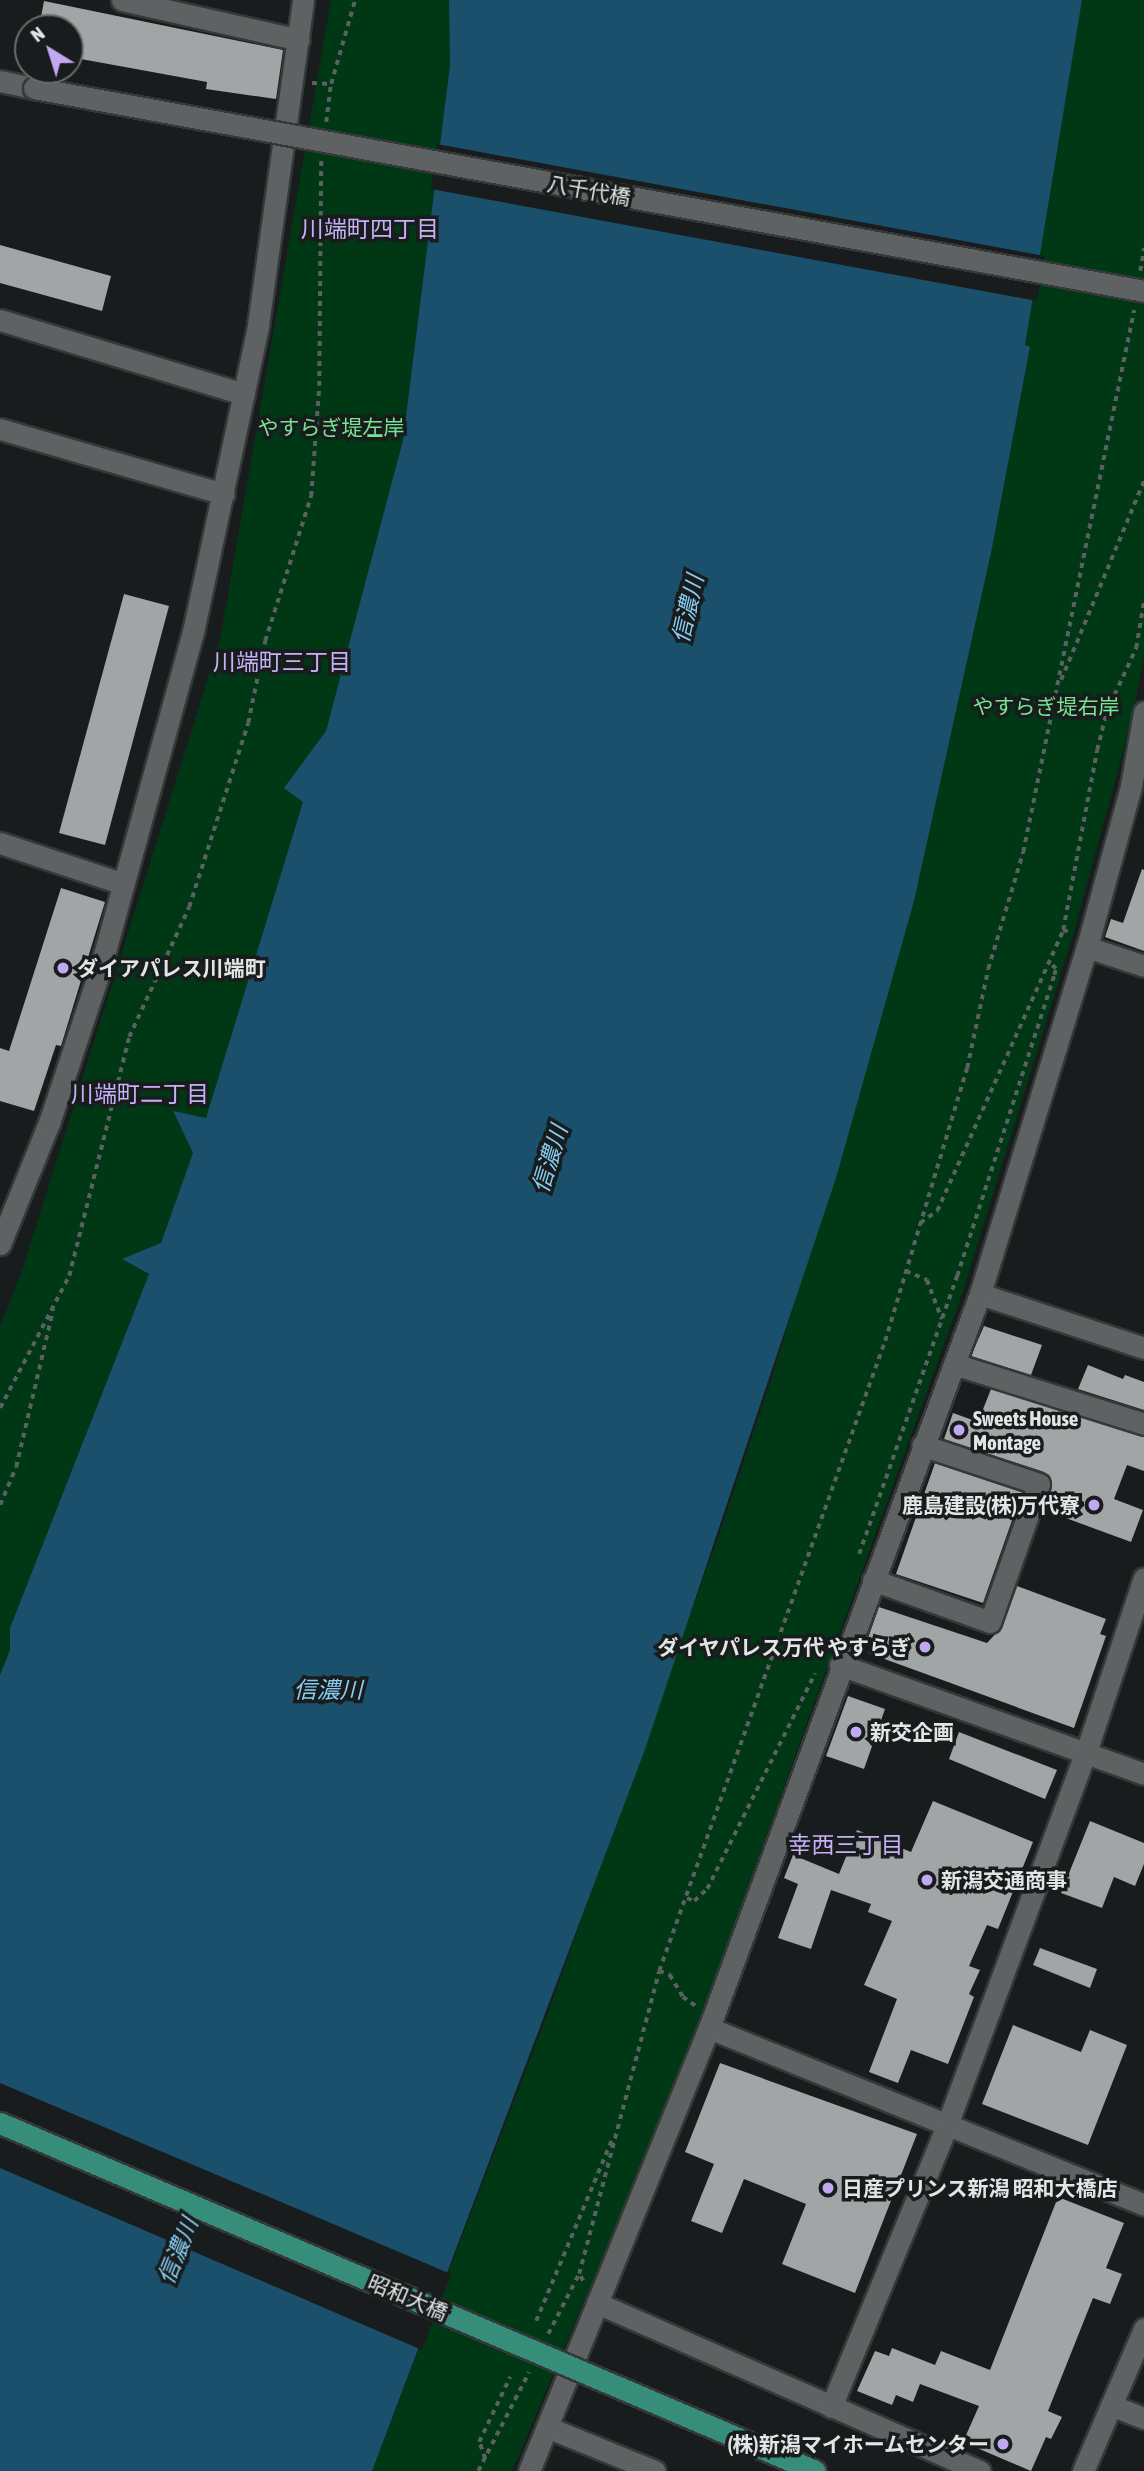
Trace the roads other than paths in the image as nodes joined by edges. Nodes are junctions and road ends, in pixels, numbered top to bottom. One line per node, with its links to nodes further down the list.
1 (122, 0): 3 (street)
2 (303, 0): 3 (street)
3 (299, 40): 7 (street)
4 (0, 81): 5 (street, 八千代橋, bridge)
5 (1144, 291)
6 (0, 320): 7 (street)
7 (244, 394): 9 (street)
8 (0, 429): 9 (street)
9 (224, 494): 13 (street)
10 (1144, 712): 11 (street)
11 (1137, 795): 14 (street)
12 (0, 843): 13 (street)
13 (121, 883): 16 (street)
14 (1088, 943): 15 (street); 17 (street)
15 (1144, 966)
16 (0, 1244)
17 (981, 1294): 18 (street); 19 (street)
18 (1144, 1348)
19 (954, 1364): 20 (street); 21 (street)
20 (1144, 1424)
21 (922, 1445): 23 (street); 23 (street)
22 (1144, 1577): 25 (street)
23 (873, 1580): 24 (street)
24 (830, 1663): 25 (street); 27 (street)
25 (1086, 1752): 26 (street); 29 (street)
26 (1144, 1774)
27 (709, 2028): 29 (street); 31 (street)
28 (0, 2123): 39 (main road, 昭和大橋, bridge)
29 (947, 2125): 30 (street); 34 (street)
30 (1144, 2205)
31 (597, 2303): 34 (street); 36 (street)
32 (1144, 2329): 33 (street)
33 (1111, 2405): 35 (street); 41 (street)
34 (831, 2407): 40 (street)
35 (1144, 2418)
36 (549, 2428): 37 (street); 38 (street)
37 (529, 2471)
38 (655, 2471)
39 (816, 2471)
40 (980, 2471)
41 (1083, 2471)

